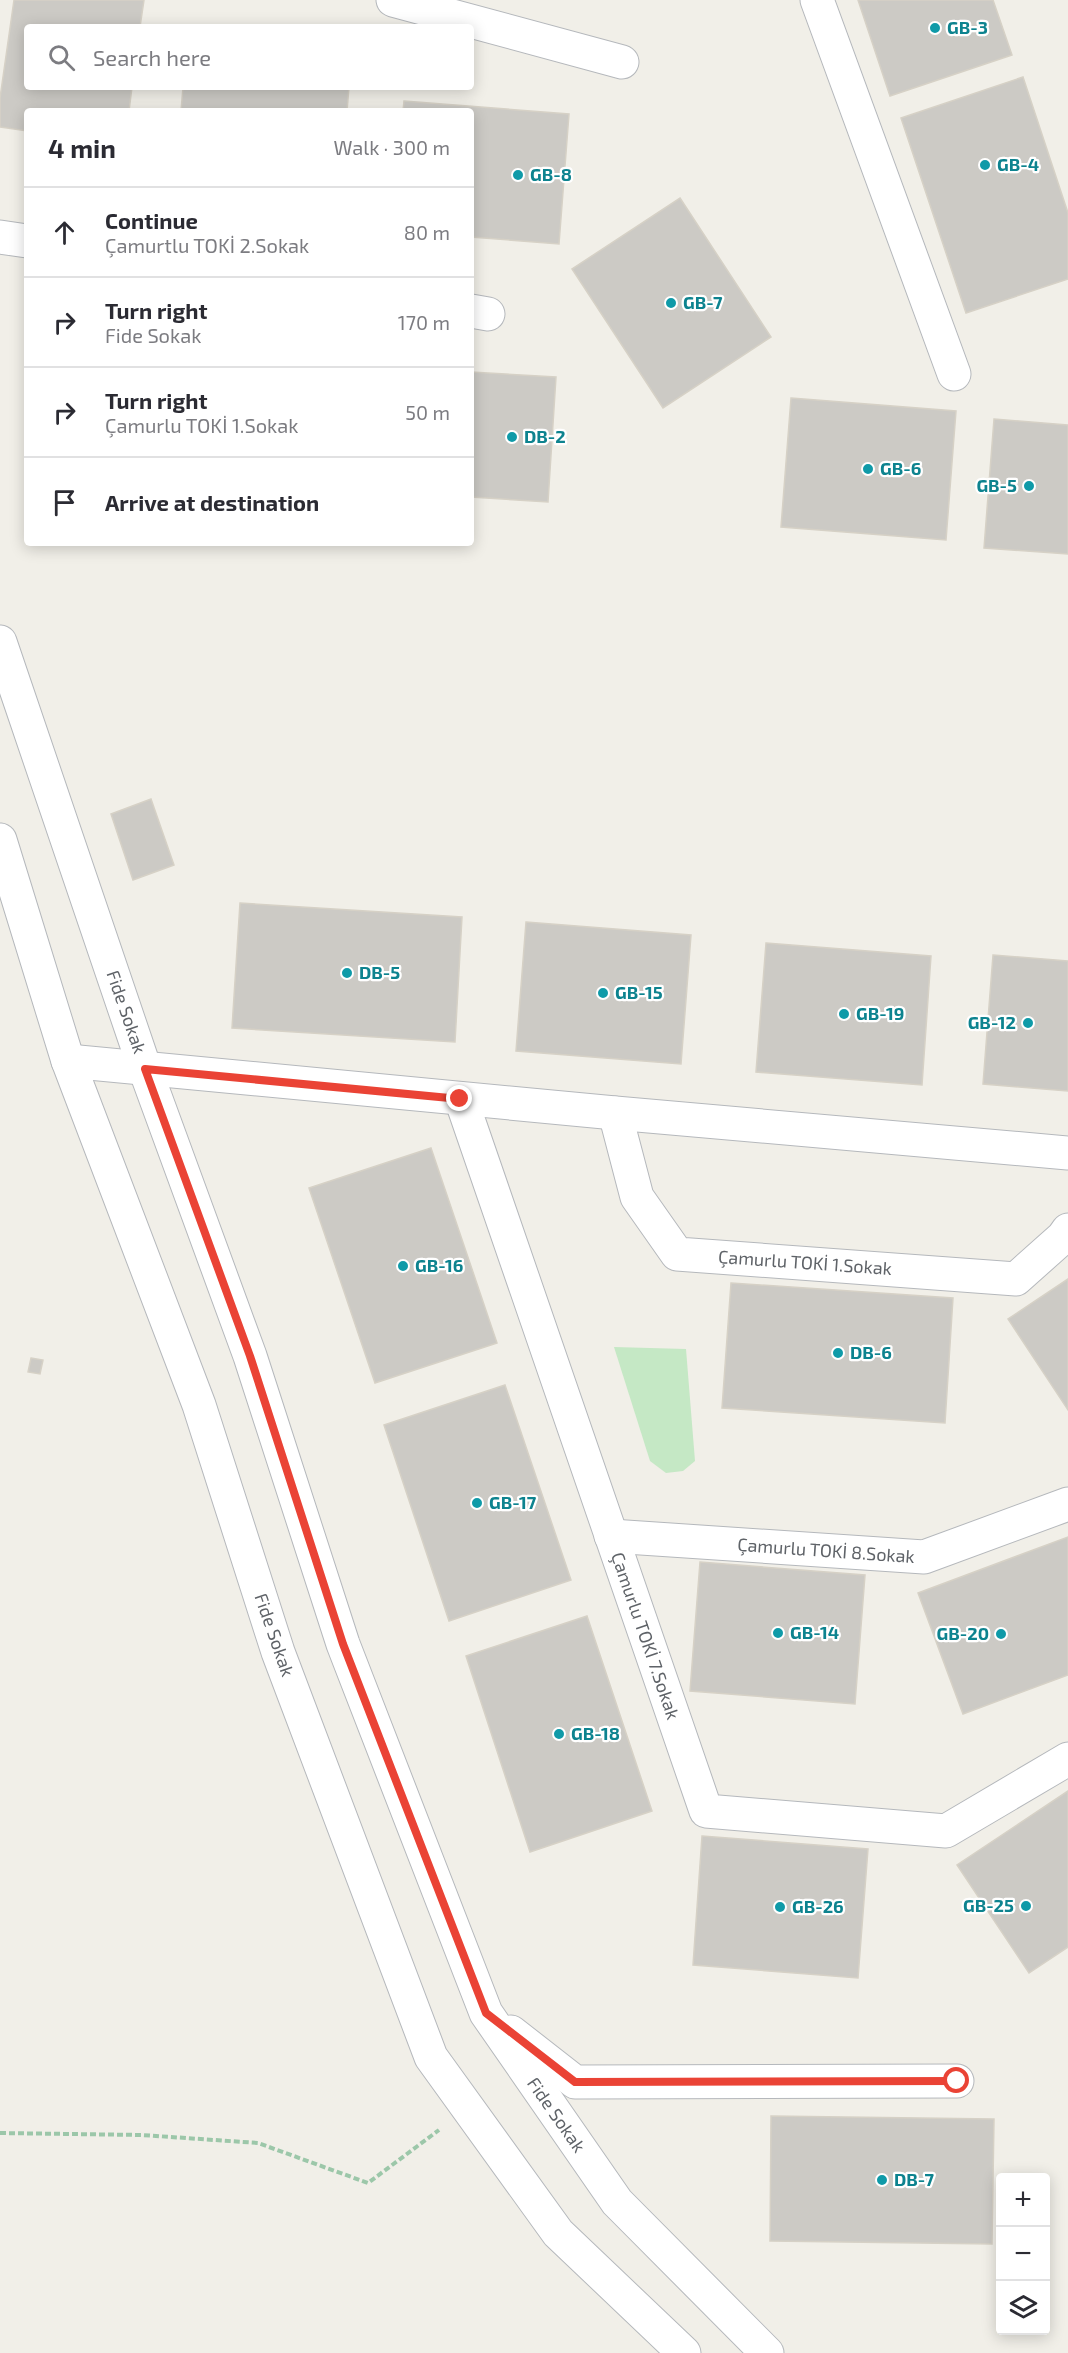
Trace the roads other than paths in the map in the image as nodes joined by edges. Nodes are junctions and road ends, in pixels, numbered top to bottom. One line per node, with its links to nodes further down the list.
1 (393, 0): 3 (street)
2 (817, 0): 6 (street)
3 (622, 62)
4 (0, 237): 5 (street)
5 (24, 241)
6 (954, 374)
7 (0, 642): 10 (street, Fide Sokak)
8 (0, 840): 9 (street, Fide Sokak)
9 (68, 1061): 10 (street); 20 (street, Fide Sokak)
10 (145, 1069): 11 (street); 18 (street, Fide Sokak)
11 (460, 1099): 12 (street); 16 (street, Çamurlu TOKİ 7.Sokak)
12 (615, 1113): 13 (street); 14 (street, Çamurlu TOKİ 1.Sokak)
13 (1068, 1154)
14 (1068, 1230)
15 (1068, 1504): 16 (street, Çamurlu TOKİ 8.Sokak)
16 (611, 1536): 17 (street, Çamurlu TOKİ 7.Sokak)
17 (1068, 1759)
18 (486, 2013): 19 (street); 21 (street, Fide Sokak)
19 (957, 2081)
20 (684, 2353)
21 (767, 2353)

